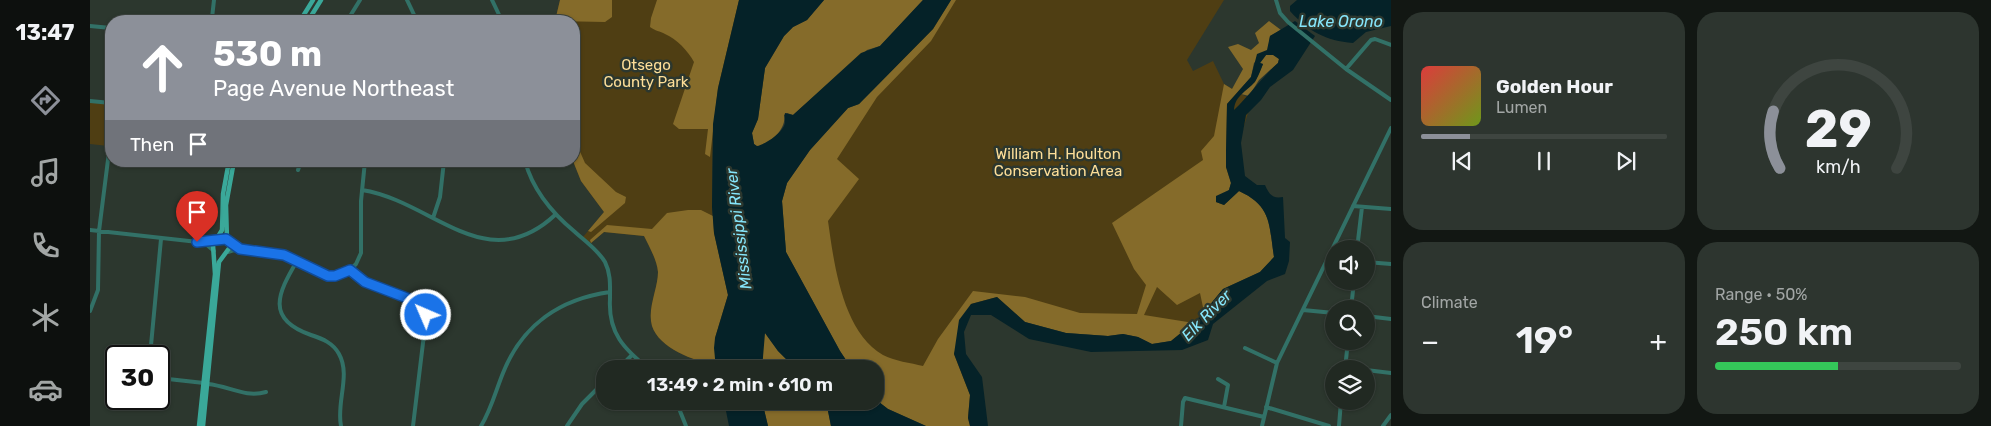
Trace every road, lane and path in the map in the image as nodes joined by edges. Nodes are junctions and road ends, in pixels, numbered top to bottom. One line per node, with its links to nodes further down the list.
1 (214, 0): 8 (street)
2 (313, 0): 9 (main road)
3 (321, 0): 10 (main road)
4 (360, 0): 11 (street)
5 (407, 0): 12 (street)
6 (492, 0): 13 (street)
7 (1276, 0): 17 (street)
8 (212, 15)
9 (304, 15)
10 (312, 15)
11 (351, 15)
12 (414, 15)
13 (499, 15)
14 (90, 26): 15 (street)
15 (105, 27)
16 (1391, 45): 17 (street)
17 (1346, 69): 18 (street)
18 (1391, 100)
19 (90, 101): 20 (street)
20 (105, 102)
21 (1391, 128): 31 (street)
22 (107, 167): 37 (street)
23 (228, 167): 39 (main road)
24 (233, 167): 41 (main road)
25 (299, 167): 29 (street)
26 (364, 167): 30 (street)
27 (443, 167): 35 (street)
28 (528, 167): 34 (street)
29 (298, 170)
30 (362, 190): 35 (street); 49 (street)
31 (1353, 206): 32 (street); 51 (street)
32 (1362, 207): 33 (street); 40 (street)
33 (1391, 210)
34 (555, 215): 35 (street); 50 (street)
35 (433, 218)
36 (90, 230): 37 (street)
37 (99, 231): 38 (street); 52 (street)
38 (161, 239): 42 (street); 56 (street)
39 (217, 239): 41 (main road); 42 (street); 44 (main road)
40 (1358, 240)
41 (228, 241): 43 (street); 45 (main road)
42 (198, 242): 44 (street)
43 (240, 249): 45 (street); 46 (street)
44 (215, 251): 45 (main road); 66 (main road)
45 (226, 254): 66 (main road)
46 (297, 260): 49 (street); 77 (street)
47 (1375, 263): 48 (street)
48 (1391, 264)
49 (350, 270): 78 (street)
50 (610, 292): 58 (street); 79 (street)
51 (1303, 310): 53 (street); 61 (street)
52 (90, 312)
53 (1325, 312)
54 (1375, 317): 55 (street)
55 (1391, 319)
56 (151, 345)
57 (1244, 348): 61 (street)
58 (632, 355): 59 (street); 60 (street)
59 (627, 360)
60 (638, 360)
61 (1277, 364): 70 (street)
62 (1375, 371): 63 (street)
63 (1391, 373)
64 (170, 379): 66 (street)
65 (1218, 379): 69 (street)
66 (206, 384): 68 (street); 75 (main road); 76 (main road)
67 (596, 390): 80 (street)
68 (266, 392)
69 (1224, 407): 74 (street); 82 (street)
70 (1266, 407): 74 (street); 84 (street)
71 (680, 410): 81 (street)
72 (1340, 410): 85 (street)
73 (1391, 416): 86 (street)
74 (1264, 417): 83 (street)
75 (199, 426)
76 (203, 426)
77 (340, 426)
78 (413, 426)
79 (481, 426)
80 (567, 426)
81 (686, 426)
82 (1181, 426)
83 (1262, 426)
84 (1329, 426)
85 (1339, 426)
86 (1384, 426)

